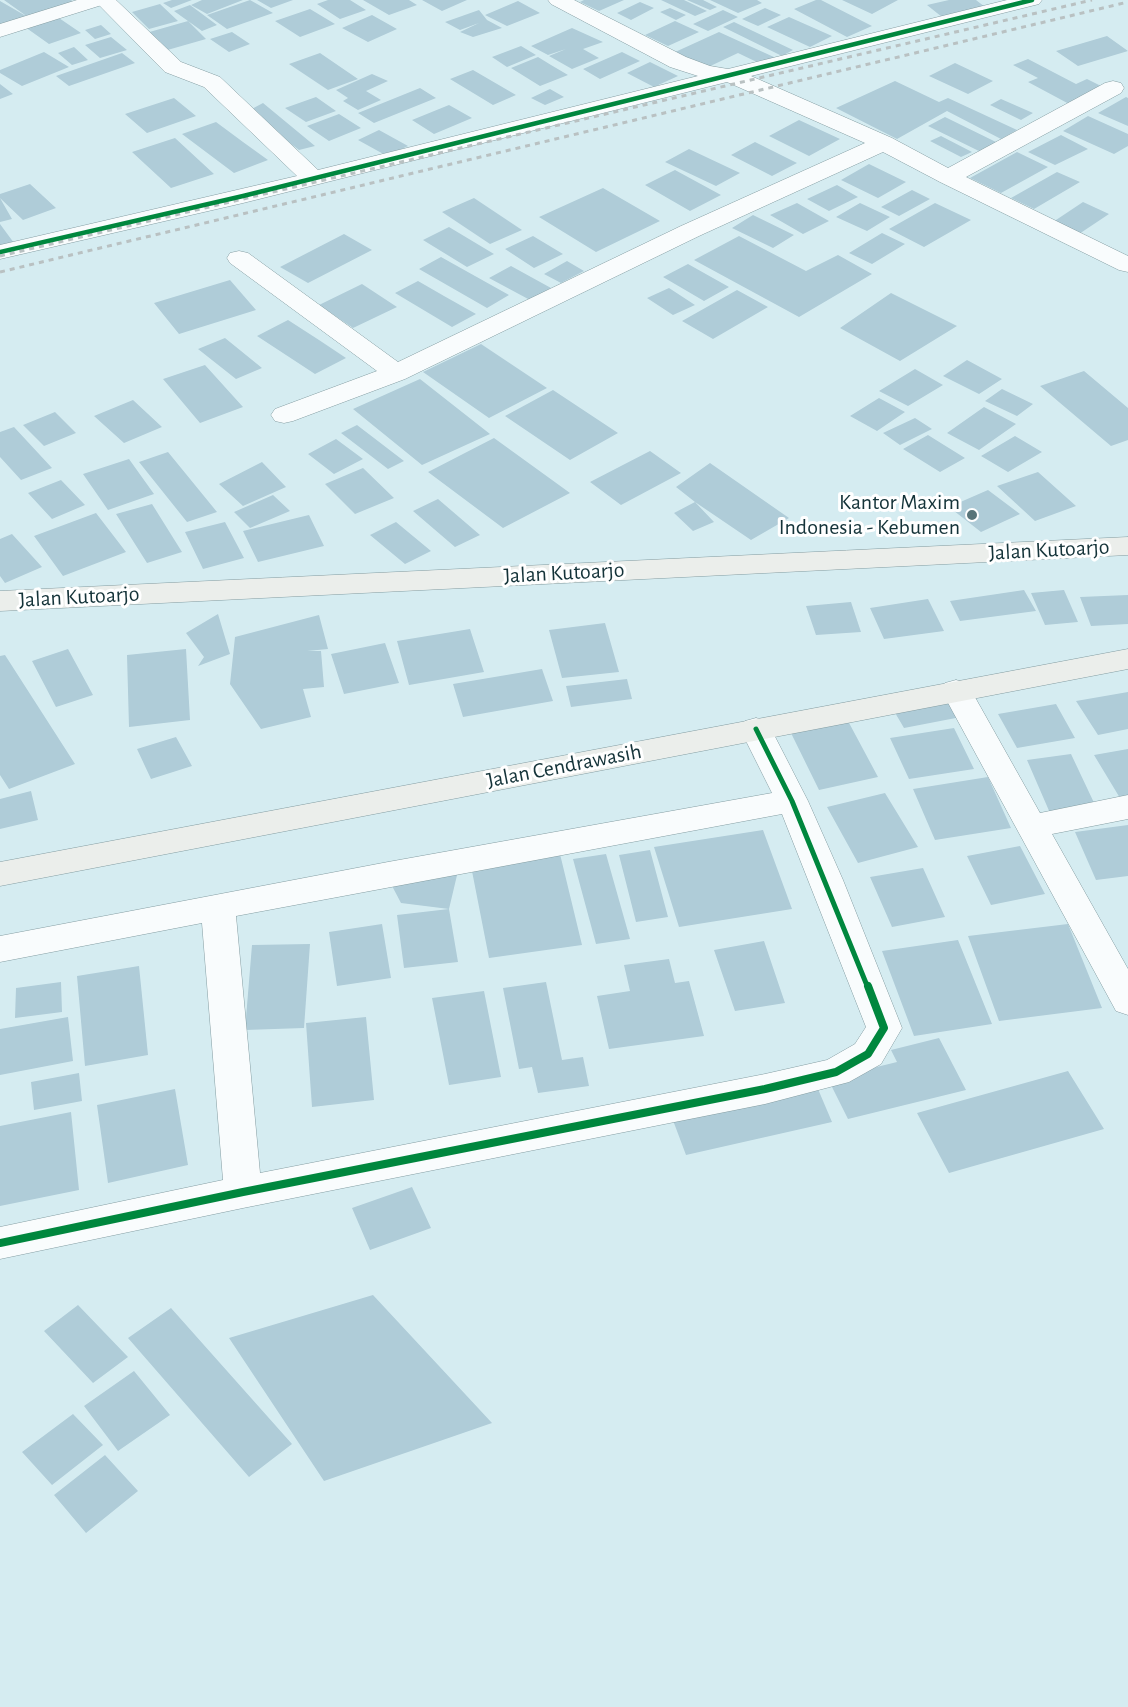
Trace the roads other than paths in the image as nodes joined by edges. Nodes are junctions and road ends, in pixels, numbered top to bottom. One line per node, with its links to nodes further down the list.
1 (558, 0): 5 (street)
2 (95, 1): 4 (street); 8 (street)
3 (1025, 1): 5 (street)
4 (0, 31)
5 (731, 76): 7 (street); 8 (street)
6 (1113, 88): 9 (street)
7 (885, 143): 9 (street); 13 (street)
8 (312, 177): 10 (street)
9 (948, 177): 12 (street)
10 (0, 252)
11 (239, 258): 13 (street)
12 (1128, 265)
13 (396, 373): 14 (street)
14 (284, 415)
15 (1128, 546): 16 (main road, Jalan Kutoarjo)
16 (0, 601)
17 (1128, 659): 18 (main road, Jalan Cendrawasih)
18 (956, 690): 19 (main road, Jalan Cendrawasih); 22 (street)
19 (756, 729): 20 (street); 23 (main road, Jalan Cendrawasih)
20 (792, 801): 24 (street); 27 (street)
21 (1128, 807): 22 (street)
22 (1031, 827): 26 (street)
23 (0, 874)
24 (218, 908): 25 (street); 27 (street)
25 (0, 949)
26 (1128, 1001)
27 (243, 1192): 28 (street)
28 (0, 1243)

